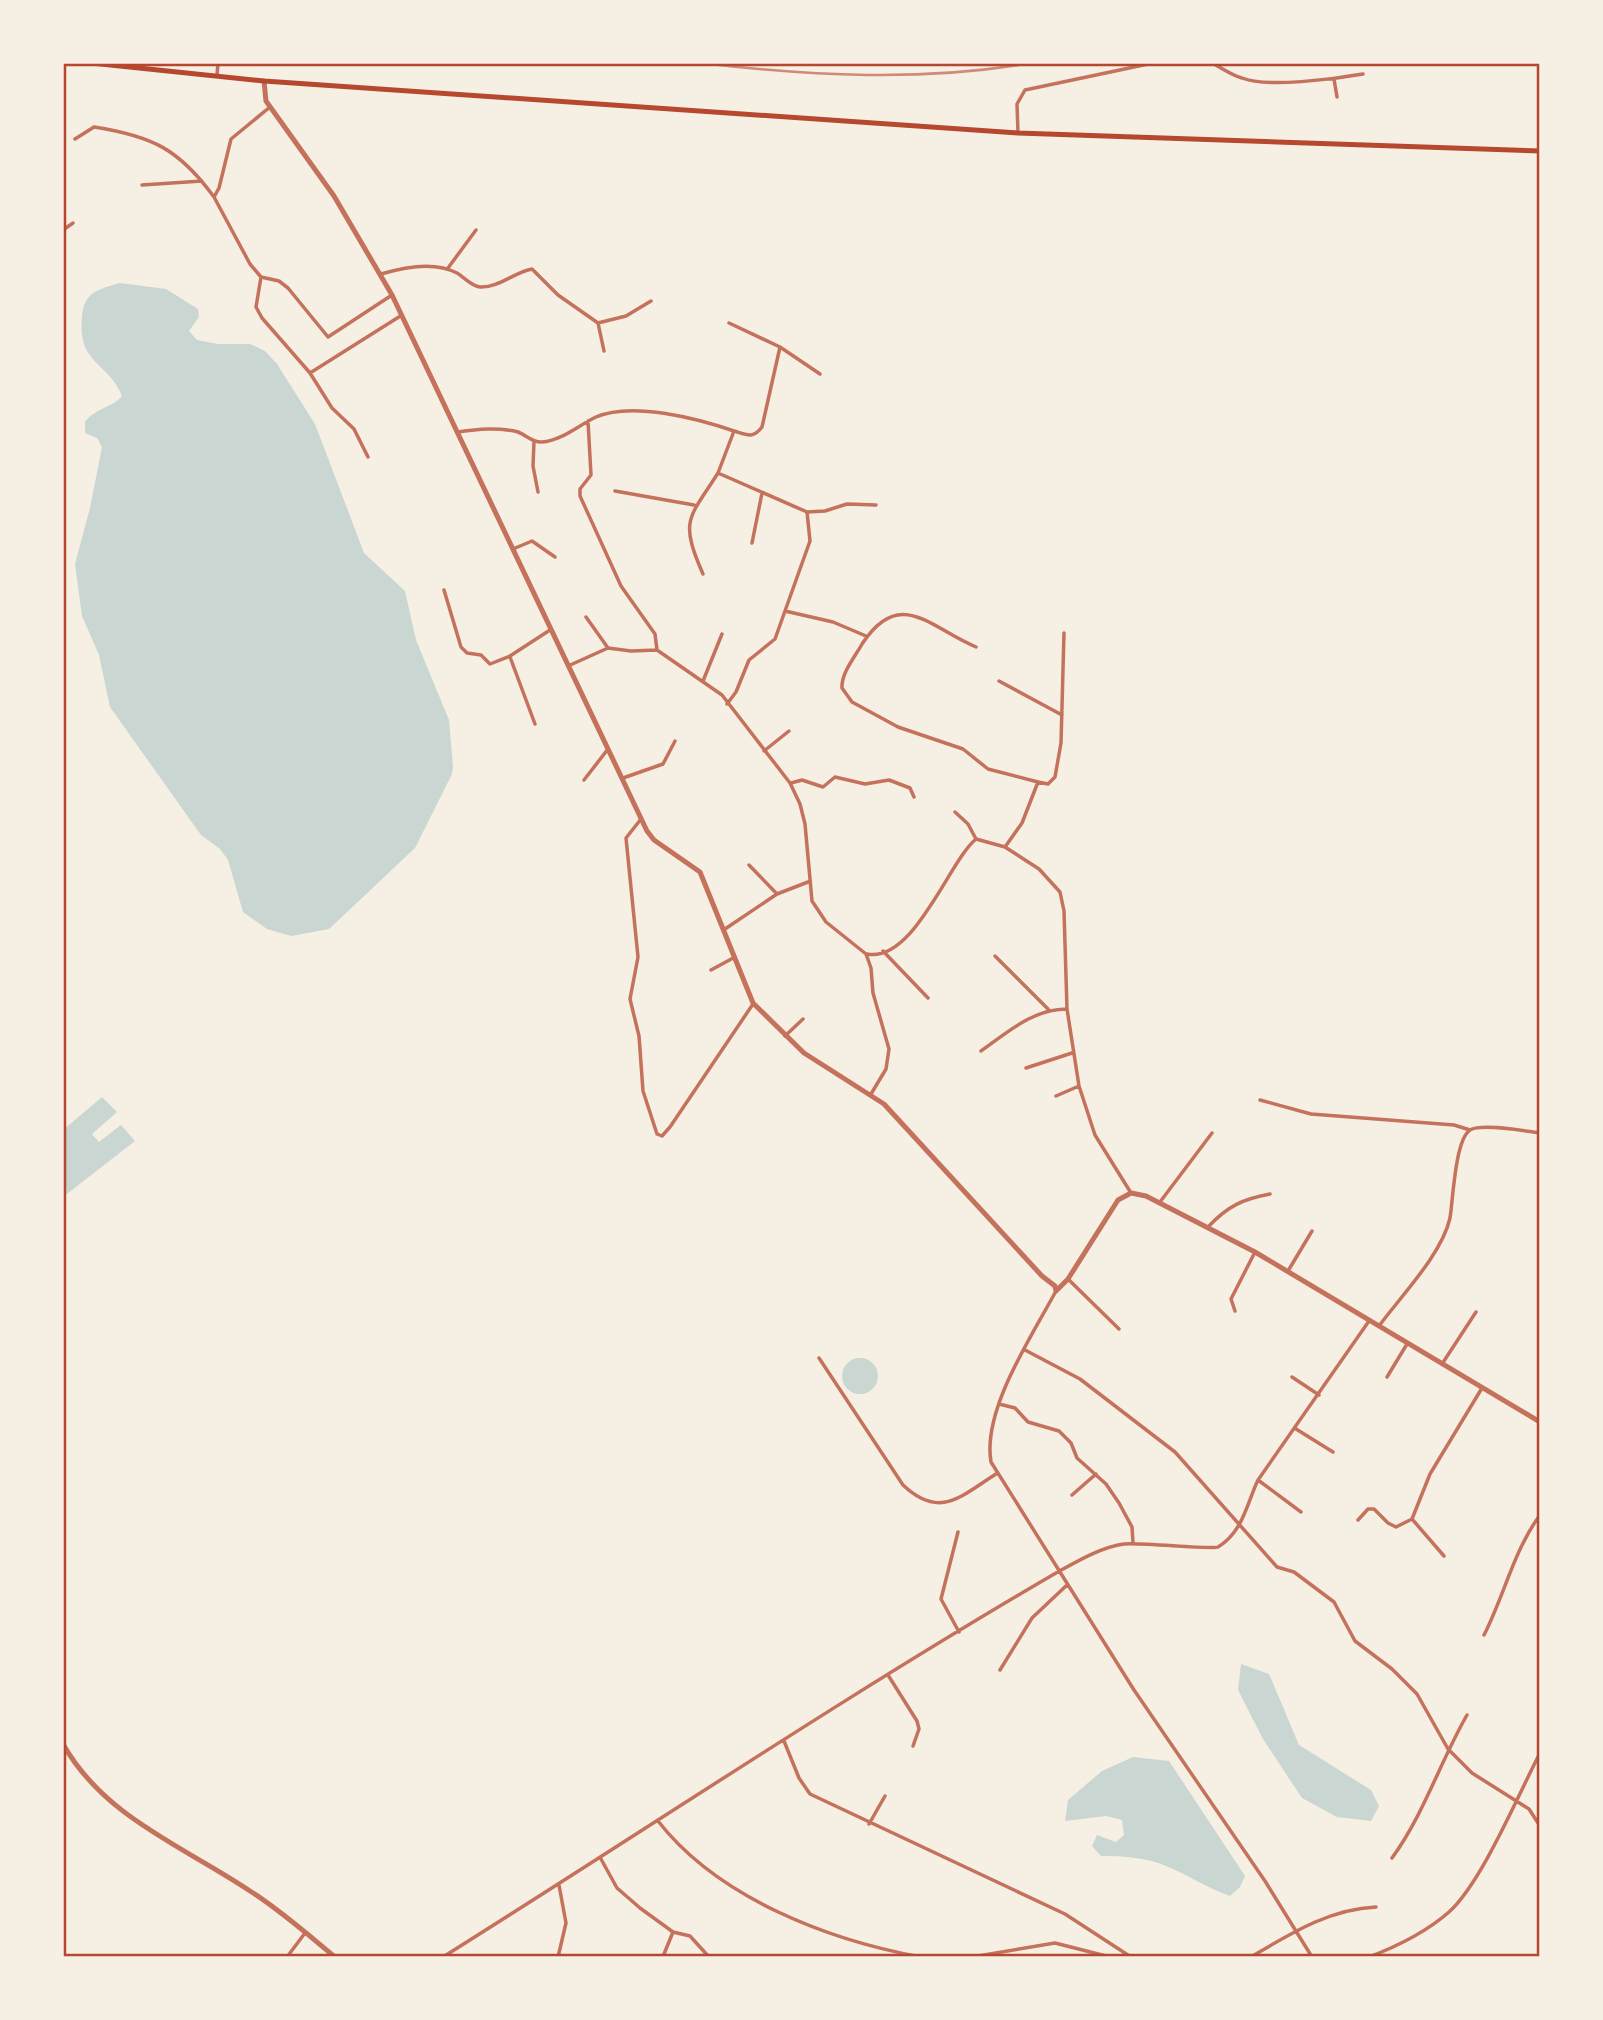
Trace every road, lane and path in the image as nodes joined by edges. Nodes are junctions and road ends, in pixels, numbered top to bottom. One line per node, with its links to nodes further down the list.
1 (90, 63): 6 (main road)
2 (218, 63): 6 (street)
3 (1153, 63): 11 (street)
4 (1212, 63): 7 (street)
5 (1363, 74): 7 (street)
6 (216, 76): 8 (main road)
7 (1334, 79): 9 (street)
8 (264, 81): 10 (street); 11 (main road)
9 (1337, 97)
10 (270, 107): 16 (street); 21 (street)
11 (1018, 133): 13 (main road)
12 (75, 139): 14 (street)
13 (1540, 151)
14 (202, 181): 15 (street); 16 (street)
15 (142, 185)
16 (214, 197): 22 (street)
17 (73, 223): 18 (street)
18 (63, 230)
19 (476, 230): 20 (street)
20 (448, 269): 21 (street); 26 (street)
21 (381, 274): 23 (street)
22 (261, 277): 23 (street); 30 (street)
23 (392, 295): 25 (street)
24 (651, 301): 26 (street)
25 (402, 315): 30 (street); 34 (street)
26 (598, 323): 29 (street)
27 (729, 323): 28 (street)
28 (780, 347): 31 (street); 33 (street)
29 (604, 351)
30 (310, 373): 36 (street)
31 (820, 374)
32 (588, 421): 33 (street); 35 (street); 57 (street)
33 (734, 431): 37 (street)
34 (458, 432): 35 (street); 45 (street)
35 (534, 441): 39 (street)
36 (368, 457)
37 (718, 473): 40 (street); 41 (street)
38 (615, 491): 41 (street)
39 (538, 492)
40 (762, 493): 43 (street); 44 (street)
41 (694, 505): 47 (street)
42 (876, 505): 43 (street)
43 (807, 512): 49 (street)
44 (752, 543)
45 (513, 549): 46 (street); 51 (street)
46 (555, 557)
47 (703, 575)
48 (444, 590): 58 (street)
49 (785, 611): 54 (street); 62 (street)
50 (586, 617): 56 (street)
51 (550, 630): 58 (street); 59 (street)
52 (1064, 633): 63 (street)
53 (722, 634): 60 (street)
54 (867, 637): 55 (street); 71 (street)
55 (976, 647)
56 (608, 648): 57 (street); 59 (street)
57 (657, 650): 60 (street)
58 (510, 656): 64 (street)
59 (568, 666): 67 (street)
60 (703, 681): 62 (street)
61 (999, 681): 63 (street)
62 (727, 704): 68 (street)
63 (1062, 715): 71 (street)
64 (535, 724)
65 (789, 731): 68 (street)
66 (675, 741): 69 (street)
67 (608, 749): 69 (street); 70 (street)
68 (764, 751): 72 (street)
69 (623, 778): 75 (street)
70 (584, 780)
71 (1038, 782): 77 (street)
72 (790, 783): 73 (street); 79 (street)
73 (914, 797)
74 (955, 812): 76 (street)
75 (641, 818): 81 (street); 88 (street)
76 (976, 839): 77 (street); 82 (street)
77 (1005, 848): 90 (street)
78 (749, 865): 80 (street)
79 (808, 882): 80 (street); 83 (street)
80 (777, 894): 81 (street)
81 (725, 929): 85 (street)
82 (883, 951): 83 (street); 87 (street)
83 (866, 954): 97 (street)
84 (995, 956): 89 (street)
85 (735, 957): 86 (street); 88 (street)
86 (711, 970)
87 (928, 998)
88 (753, 1003): 92 (street)
89 (1049, 1009): 90 (street); 93 (street)
90 (1067, 1009): 94 (street)
91 (803, 1018): 92 (street)
92 (785, 1036): 97 (street)
93 (981, 1051)
94 (1072, 1054): 95 (street); 96 (street)
95 (1026, 1068)
96 (1079, 1086): 98 (street); 103 (street)
97 (871, 1094): 111 (street)
98 (1056, 1096)
99 (1260, 1100): 100 (street)
100 (1470, 1130): 102 (street); 115 (street)
101 (1212, 1133): 105 (street)
102 (1540, 1133)
103 (1131, 1193): 105 (street); 110 (street)
104 (1270, 1194): 106 (street)
105 (1160, 1202): 106 (street)
106 (1209, 1226): 108 (street)
107 (1312, 1231): 109 (street)
108 (1255, 1252): 109 (street); 112 (street)
109 (1288, 1271): 114 (street)
110 (1068, 1279): 111 (street); 116 (street)
111 (1056, 1291): 118 (street)
112 (1235, 1311)
113 (1476, 1312): 120 (street)
114 (1370, 1321): 115 (street); 124 (street)
115 (1379, 1326): 117 (street)
116 (1119, 1329)
117 (1407, 1343): 120 (street); 122 (street)
118 (1025, 1350): 125 (street); 137 (street)
119 (819, 1358): 129 (street)
120 (1442, 1364): 123 (street)
121 (1292, 1377): 124 (street)
122 (1387, 1377)
123 (1482, 1388): 126 (street); 135 (street)
124 (1319, 1395): 127 (street)
125 (999, 1404): 129 (street); 130 (street)
126 (1540, 1422)
127 (1296, 1429): 128 (street); 131 (street)
128 (1333, 1452)
129 (996, 1474): 141 (street)
130 (1096, 1474): 132 (street); 139 (street)
131 (1258, 1480): 133 (street); 137 (street)
132 (1072, 1495)
133 (1301, 1512)
134 (1540, 1515): 144 (street)
135 (1412, 1519): 136 (street); 140 (street)
136 (1358, 1520)
137 (1239, 1525): 139 (street); 151 (street)
138 (958, 1532): 143 (street)
139 (1133, 1543): 141 (street)
140 (1444, 1556)
141 (1058, 1572): 142 (street); 143 (street)
142 (1067, 1585): 145 (street); 162 (street)
143 (959, 1632): 146 (street)
144 (1485, 1635)
145 (1000, 1670)
146 (888, 1675): 148 (street); 150 (street)
147 (1467, 1715): 151 (street)
148 (784, 1741): 155 (street); 156 (street)
149 (63, 1744): 164 (street)
150 (913, 1746)
151 (1448, 1749): 154 (street); 159 (street)
152 (1540, 1753): 154 (street)
153 (886, 1796): 156 (street)
154 (1515, 1801): 157 (street); 178 (street)
155 (659, 1821): 158 (street); 172 (street)
156 (869, 1824): 166 (street)
157 (1540, 1826)
158 (601, 1858): 160 (street); 163 (street)
159 (1392, 1858)
160 (559, 1885): 169 (street); 170 (street)
161 (1376, 1908): 162 (street)
162 (1297, 1930): 176 (street); 177 (street)
163 (673, 1932): 165 (street); 171 (street)
164 (305, 1933): 167 (street); 168 (street)
165 (664, 1954)
166 (1129, 1956): 175 (street)
167 (287, 1957)
168 (335, 1957)
169 (443, 1957)
170 (558, 1957)
171 (709, 1957)
172 (921, 1957)
173 (972, 1957): 174 (street)
174 (1110, 1957)
175 (1119, 1957)
176 (1251, 1957)
177 (1312, 1957)
178 (1369, 1957)

